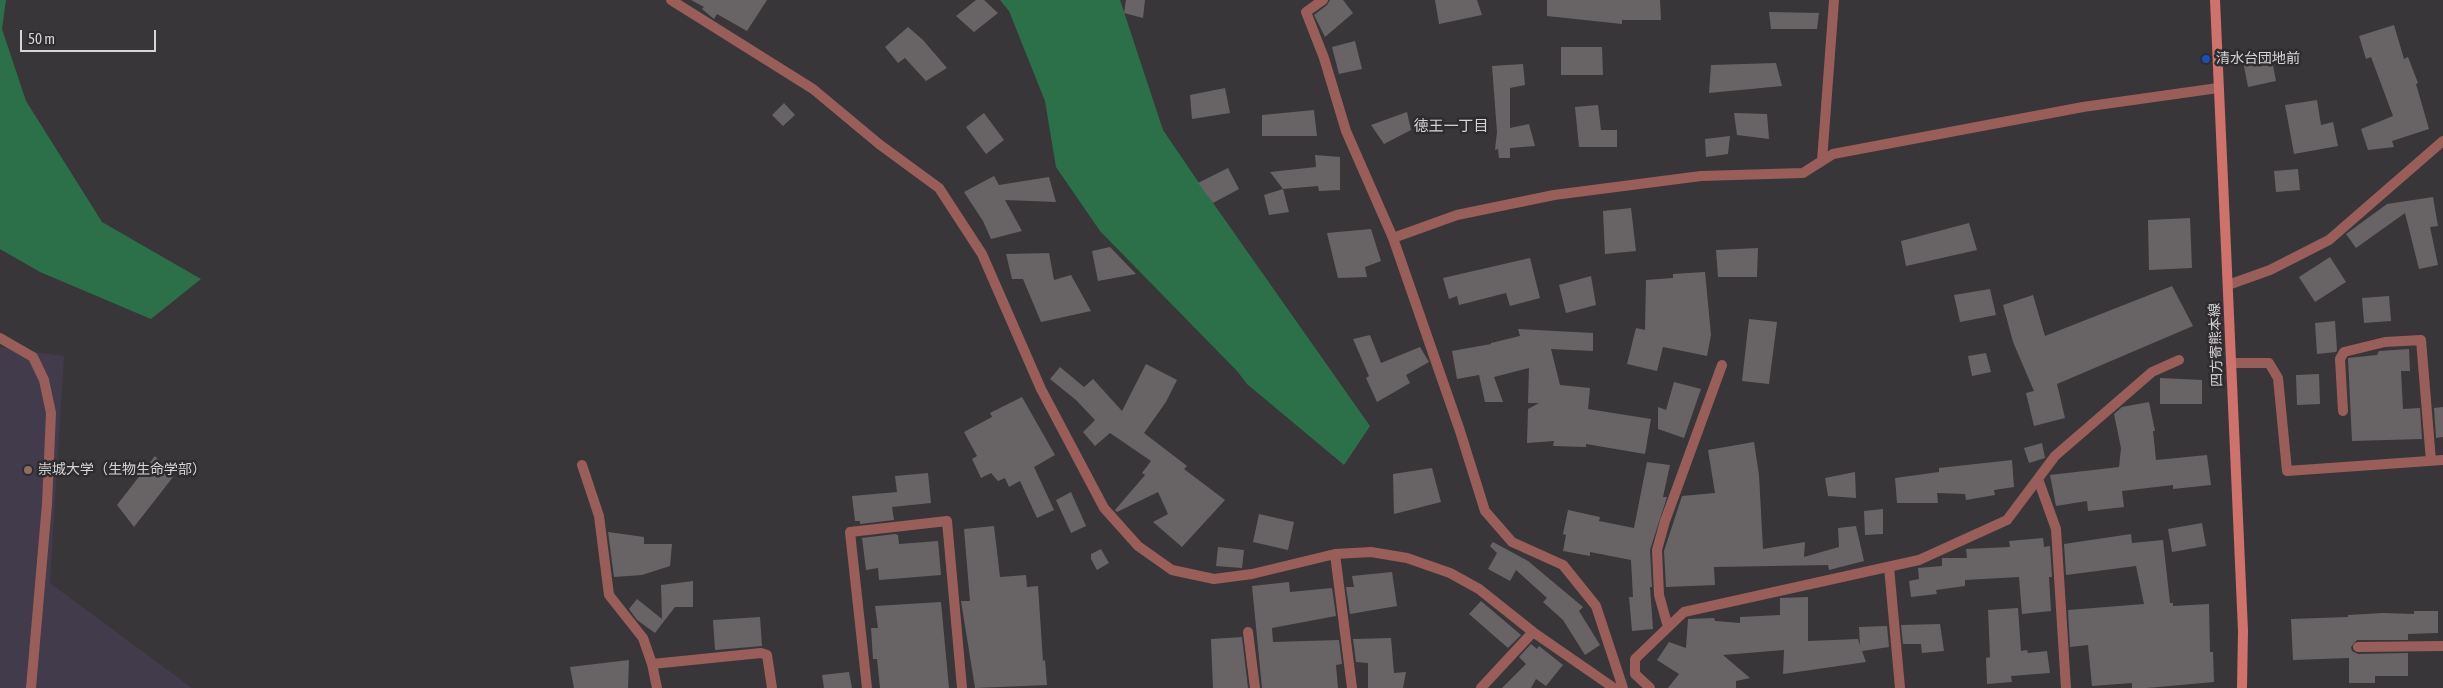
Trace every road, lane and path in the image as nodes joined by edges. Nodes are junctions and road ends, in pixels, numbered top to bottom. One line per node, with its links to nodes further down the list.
1 (671, 0): 19 (street)
2 (1323, 0): 8 (street)
3 (1834, 0): 7 (street)
4 (2215, 0): 5 (main road, 四方寄熊本線)
5 (2218, 88): 7 (street); 9 (main road, 四方寄熊本線)
6 (2443, 141): 9 (street)
7 (1822, 161): 8 (street)
8 (1393, 238): 36 (street)
9 (2228, 285): 12 (main road, 四方寄熊本線)
10 (0, 338): 27 (street)
11 (2179, 360): 18 (street)
12 (2231, 363): 16 (street); 40 (main road, 四方寄熊本線)
13 (1722, 364): 21 (street)
14 (2343, 411): 16 (street)
15 (2443, 460): 16 (street)
16 (2431, 461)
17 (582, 465): 26 (street)
18 (2038, 479): 20 (street); 39 (street)
19 (1335, 554): 23 (street); 33 (street)
20 (1890, 567): 21 (street); 38 (street)
21 (1668, 627): 37 (street)
22 (1248, 632): 32 (street)
23 (1533, 632): 34 (street); 35 (street)
24 (2443, 646): 25 (street)
25 (2358, 647)
26 (652, 664): 28 (street); 29 (street)
27 (31, 688)
28 (657, 688)
29 (772, 688)
30 (867, 688): 31 (street)
31 (962, 688)
32 (1255, 688)
33 (1352, 688)
34 (1481, 688)
35 (1614, 688)
36 (1623, 688)
37 (1650, 688)
38 (1900, 688)
39 (2066, 688)
40 (2242, 688)

